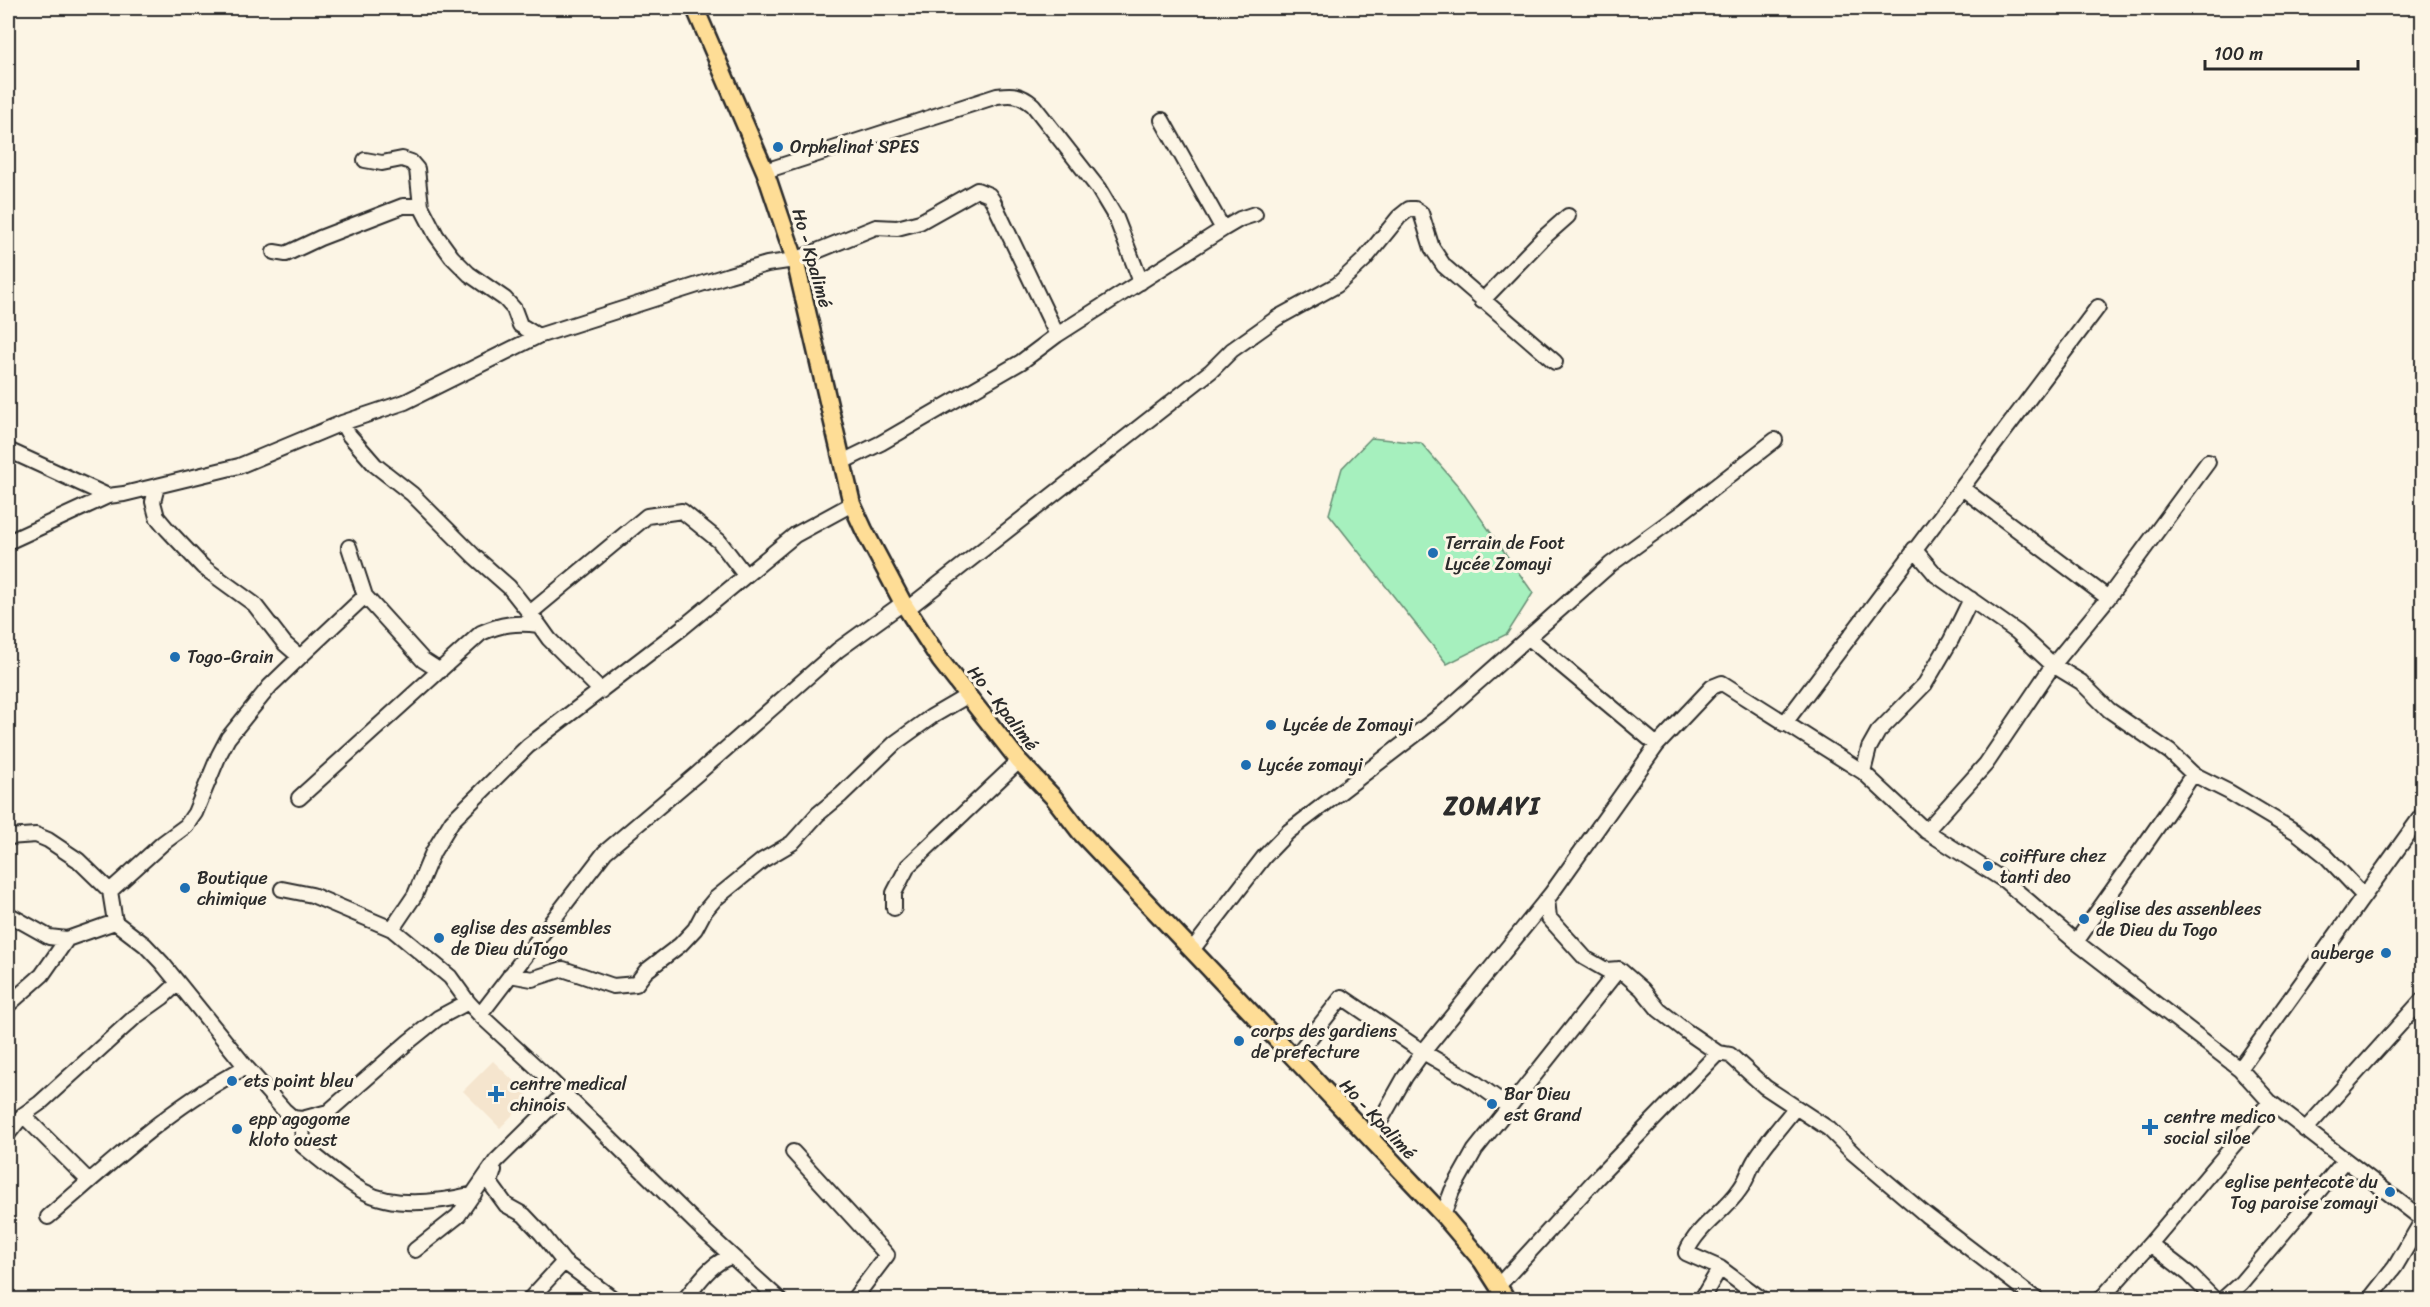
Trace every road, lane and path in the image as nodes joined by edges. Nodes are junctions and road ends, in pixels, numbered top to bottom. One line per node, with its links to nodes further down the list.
1 (698, 9): 4 (main road, Ho - Kpalimé)
2 (1162, 120): 8 (street)
3 (365, 160): 5 (street)
4 (765, 171): 10 (main road, Ho - Kpalimé); 11 (street)
5 (421, 206): 9 (street); 15 (street)
6 (1255, 214): 8 (street)
7 (1568, 216): 12 (street)
8 (1223, 229): 11 (street)
9 (274, 252)
10 (795, 260): 14 (street); 15 (street); 20 (main road, Ho - Kpalimé)
11 (1141, 282): 14 (street)
12 (1482, 302): 16 (street); 33 (street)
13 (2098, 307): 23 (street)
14 (1057, 335): 20 (street)
15 (538, 336): 17 (street)
16 (1555, 362)
17 (342, 423): 22 (street); 34 (street)
18 (1775, 440): 36 (street)
19 (8, 450): 24 (street)
20 (842, 462): 25 (main road, Ho - Kpalimé)
21 (2208, 462): 31 (street)
22 (157, 486): 24 (street); 37 (street)
23 (1962, 488): 28 (street); 31 (street)
24 (108, 496): 26 (street)
25 (852, 504): 29 (street); 33 (main road, Ho - Kpalimé)
26 (8, 542)
27 (349, 548): 30 (street)
28 (1914, 549): 32 (street); 42 (street)
29 (745, 575): 34 (street); 40 (street)
30 (365, 596): 37 (street); 39 (street)
31 (2108, 598): 38 (street)
32 (1971, 599): 38 (street); 45 (street)
33 (905, 606): 41 (main road, Ho - Kpalimé); 63 (street)
34 (530, 613): 35 (street)
35 (539, 625): 39 (street); 40 (street)
36 (1529, 638): 43 (street); 61 (street)
37 (300, 657): 52 (street)
38 (2053, 665): 46 (street); 49 (street)
39 (440, 671): 47 (street)
40 (600, 691): 58 (street)
41 (967, 696): 44 (main road, Ho - Kpalimé); 63 (street)
42 (1784, 724): 43 (street); 45 (street)
43 (1657, 746): 54 (street)
44 (1019, 761): 55 (street); 61 (main road, Ho - Kpalimé)
45 (1863, 772): 49 (street)
46 (2193, 774): 53 (street); 60 (street)
47 (299, 798)
48 (2422, 815): 53 (street)
49 (1926, 831): 60 (street)
50 (8, 837): 52 (street)
51 (282, 889): 58 (street)
52 (110, 891): 57 (street)
53 (2364, 896): 73 (street)
54 (1547, 899): 62 (street); 69 (street)
55 (894, 908)
56 (8, 914): 59 (street)
57 (115, 922): 59 (street); 64 (street)
58 (392, 930): 66 (street)
59 (67, 939): 67 (street)
60 (2076, 942): 73 (street)
61 (1192, 950): 71 (main road, Ho - Kpalimé)
62 (1619, 969): 70 (street); 76 (street)
63 (510, 975): 68 (street)
64 (178, 983): 72 (street); 78 (street)
65 (2422, 1000): 80 (street)
66 (468, 1002): 68 (street); 79 (street)
67 (8, 1005)
68 (480, 1015): 74 (street)
69 (1423, 1053): 71 (street); 76 (street); 82 (street)
70 (1718, 1053): 77 (street); 96 (street)
71 (1295, 1058): 82 (main road, Ho - Kpalimé)
72 (246, 1067): 79 (street); 86 (street)
73 (2240, 1069): 75 (street)
74 (563, 1095): 85 (street); 93 (street)
75 (2270, 1102): 80 (street); 91 (street)
76 (1509, 1107): 88 (street)
77 (1795, 1108): 95 (street); 104 (street)
78 (23, 1115): 81 (street); 86 (street)
79 (302, 1119): 87 (street)
80 (2305, 1130): 84 (street)
81 (8, 1134)
82 (1370, 1139): 88 (main road, Ho - Kpalimé)
83 (793, 1152): 101 (street)
84 (2345, 1160): 90 (street); 107 (street)
85 (496, 1161): 87 (street); 94 (street)
86 (89, 1181): 89 (street)
87 (474, 1194): 92 (street)
88 (1443, 1215): 96 (main road, Ho - Kpalimé)
89 (48, 1217)
90 (2422, 1220): 108 (street)
91 (2150, 1244): 105 (street); 106 (street)
92 (415, 1250)
93 (731, 1257): 99 (street); 100 (street)
94 (564, 1262): 97 (street); 98 (street)
95 (1720, 1268): 102 (street); 103 (street)
96 (1503, 1292)
97 (529, 1299)
98 (615, 1299)
99 (684, 1299)
100 (780, 1299)
101 (853, 1299)
102 (1701, 1299)
103 (1763, 1299)
104 (2037, 1299)
105 (2100, 1299)
106 (2215, 1299)
107 (2222, 1299)
108 (2369, 1299)

